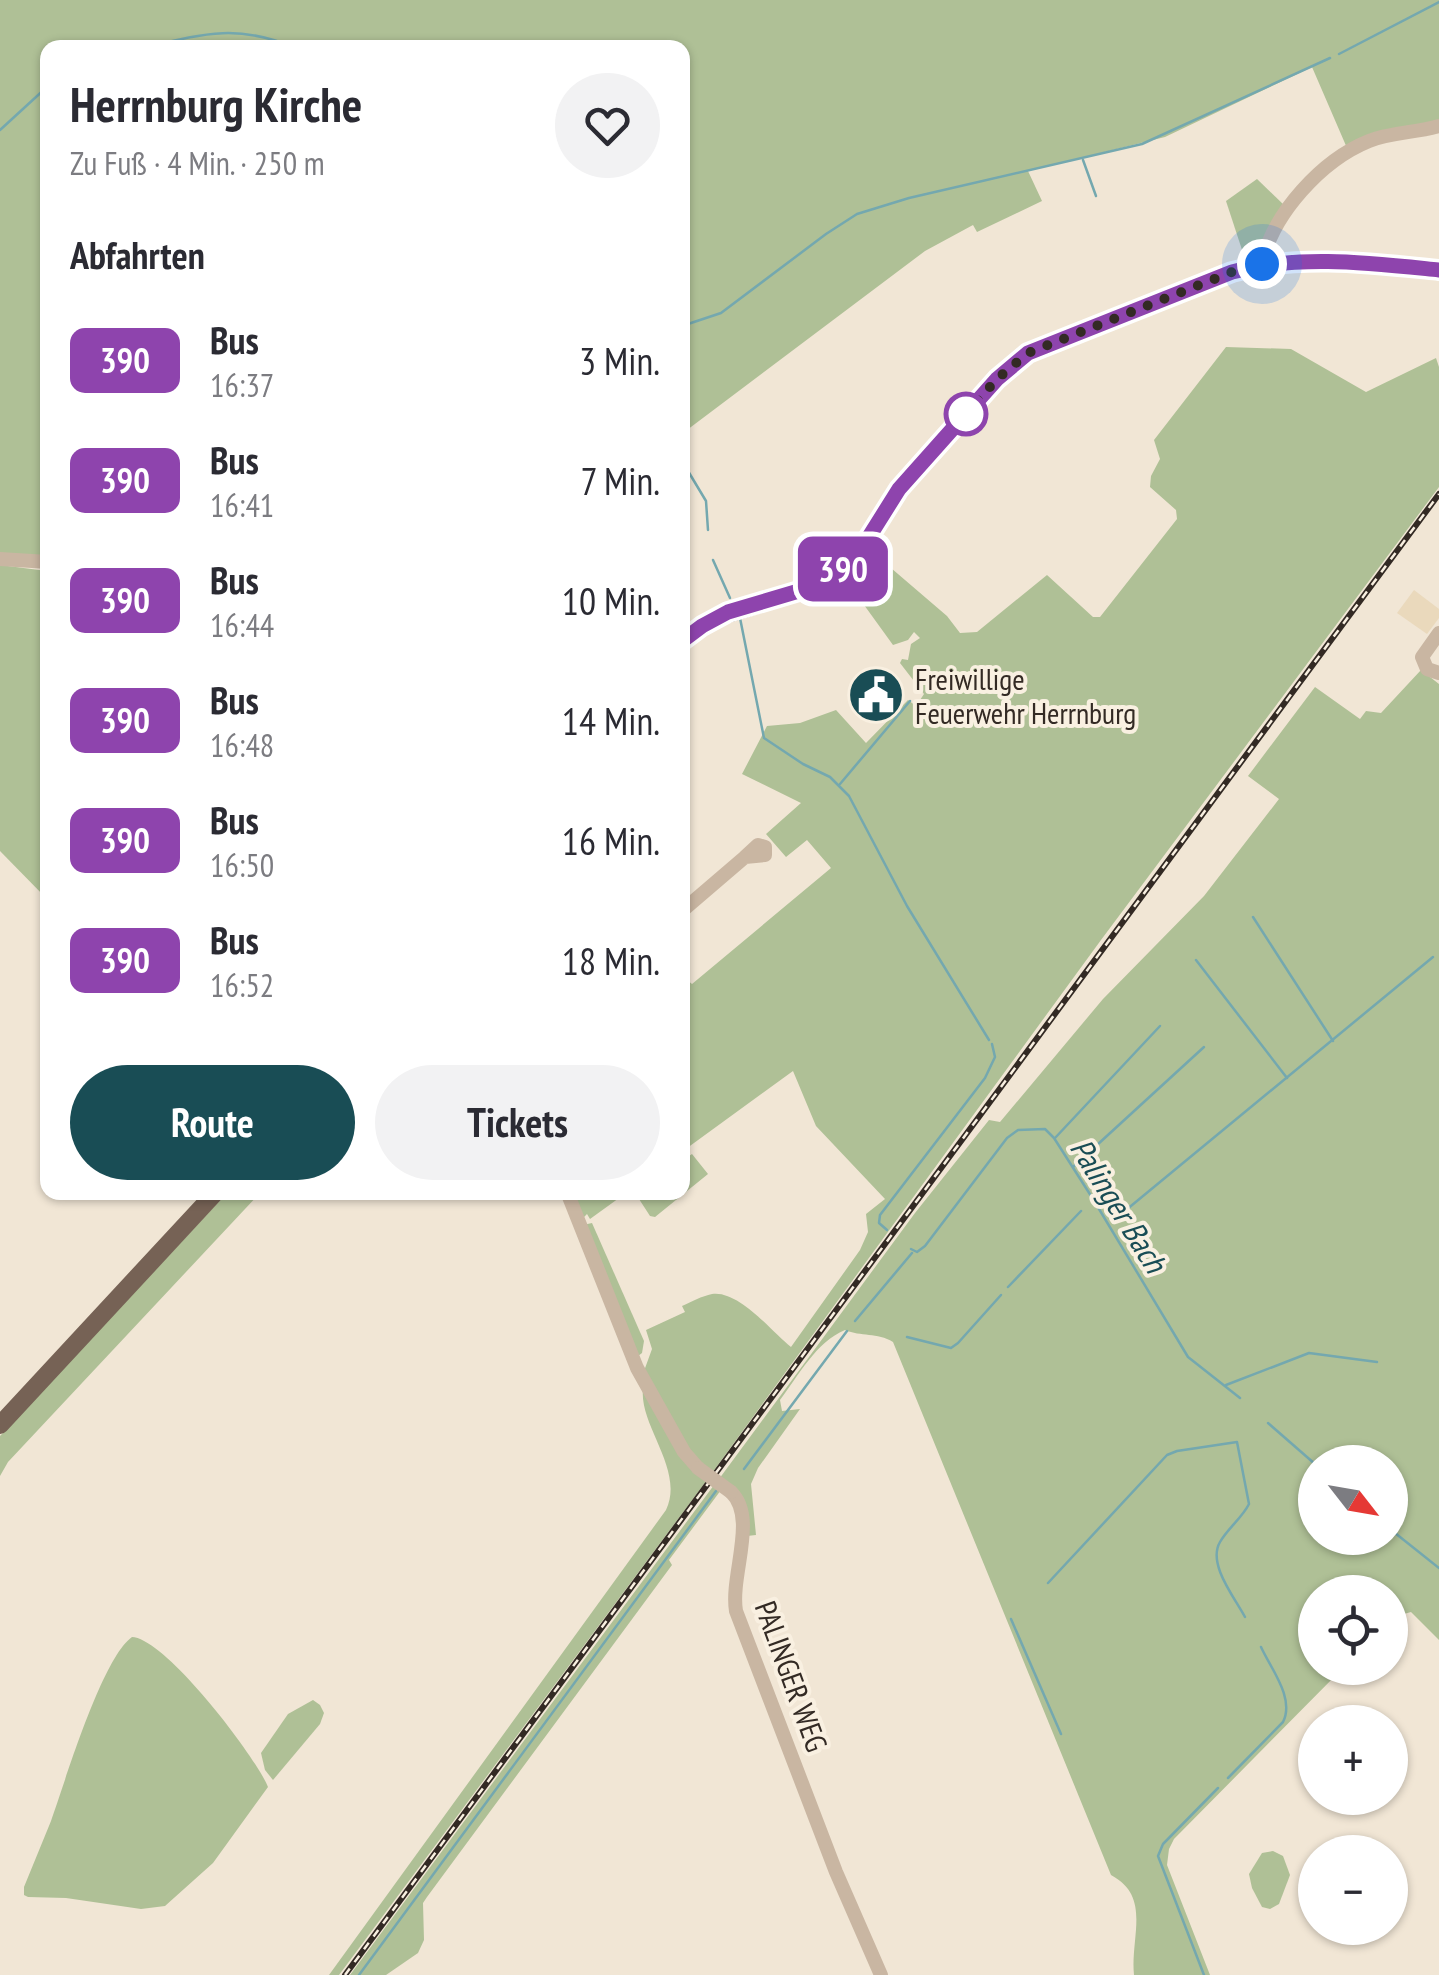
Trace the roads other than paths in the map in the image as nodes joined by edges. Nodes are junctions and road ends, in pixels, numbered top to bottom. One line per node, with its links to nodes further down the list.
1 (1439, 126): 2 (street)
2 (1262, 264): 3 (main road); 7 (main road)
3 (1439, 270)
4 (0, 558): 5 (street)
5 (40, 561)
6 (1439, 633): 8 (street)
7 (690, 635)
8 (1439, 673)
9 (745, 857): 10 (street)
10 (690, 904)
11 (209, 1200): 13 (main road)
12 (569, 1200): 14 (street, PALINGER WEG, bridge)
13 (0, 1424)
14 (881, 1975)

